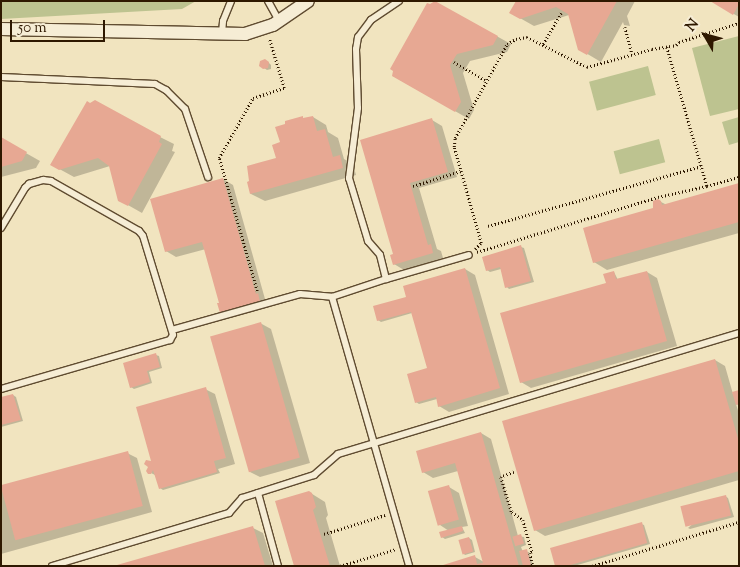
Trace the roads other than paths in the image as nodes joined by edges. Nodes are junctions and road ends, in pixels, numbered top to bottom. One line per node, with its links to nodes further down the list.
1 (231, 1): 7 (lane)
2 (268, 1): 5 (lane)
3 (308, 1): 5 (street)
4 (399, 1): 12 (lane)
5 (279, 21): 7 (street)
6 (1, 29): 7 (street)
7 (222, 33)
8 (1, 77): 9 (lane)
9 (208, 177)
10 (1, 228): 14 (lane)
11 (469, 255): 12 (lane)
12 (386, 279): 13 (lane)
13 (332, 297): 14 (lane); 17 (lane)
14 (172, 330): 16 (lane)
15 (739, 333): 17 (lane)
16 (1, 389)
17 (375, 443): 18 (lane); 21 (lane)
18 (258, 493): 19 (lane); 20 (lane)
19 (52, 566)
20 (278, 566)
21 (409, 566)

